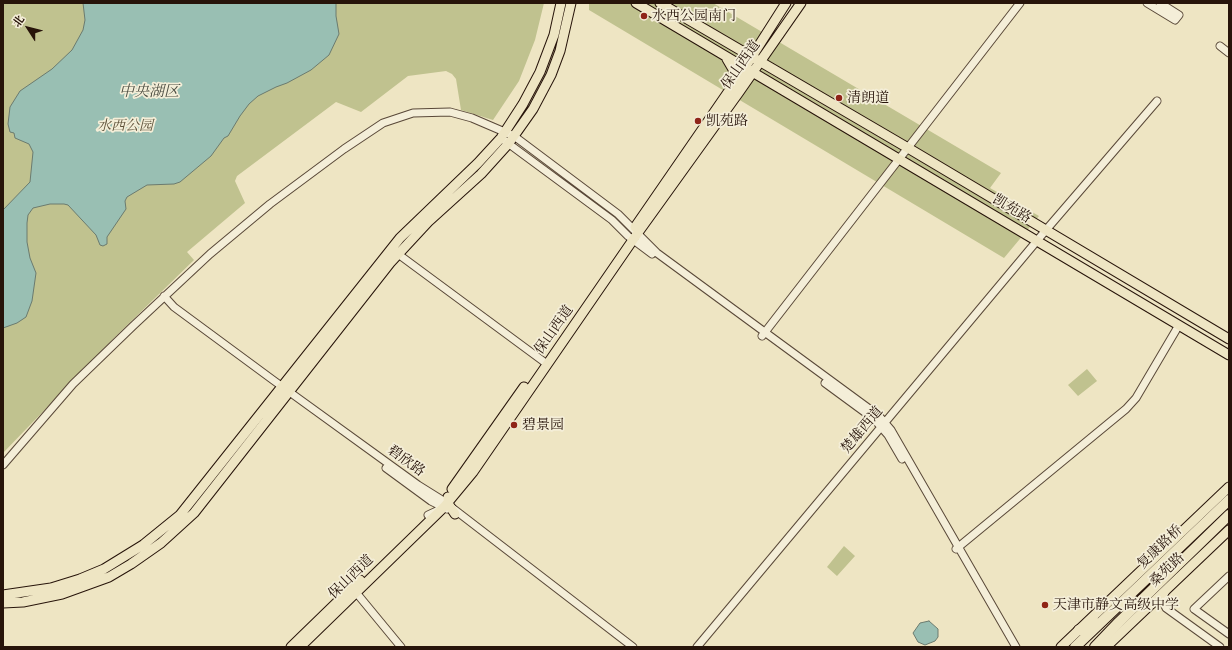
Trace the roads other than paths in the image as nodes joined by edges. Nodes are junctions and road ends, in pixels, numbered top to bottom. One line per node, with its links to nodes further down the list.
1 (561, 3): 18 (main road)
2 (571, 3): 19 (main road)
3 (636, 3): 13 (main road, 凯苑路)
4 (660, 3): 10 (main road, 凯苑路)
5 (786, 3): 14 (main road, 保山西道)
6 (801, 3): 14 (main road, 保山西道)
7 (1020, 3): 20 (street)
8 (1147, 3): 9 (street)
9 (1160, 3)
10 (730, 44): 14 (main road, 凯苑路); 15 (main road)
11 (1220, 46): 12 (street)
12 (1229, 53)
13 (722, 54): 15 (main road, 凯苑路); 16 (main road)
14 (756, 59): 15 (main road, 保山西道); 20 (main road, 凯苑路)
15 (747, 69): 16 (main road, 保山西道); 21 (main road, 凯苑路)
16 (736, 90): 23 (main road, 保山西道)
17 (1157, 101): 22 (street, 楚雄西道)
18 (502, 135): 19 (street); 25 (main road); 26 (street)
19 (511, 140): 23 (street); 25 (main road)
20 (908, 148): 21 (street); 22 (main road, 凯苑路)
21 (900, 158): 24 (main road, 凯苑路); 28 (street)
22 (1046, 230): 24 (street, 楚雄西道); 29 (main road, 凯苑路)
23 (633, 235): 28 (street); 31 (main road, 保山西道)
24 (1037, 241): 27 (main road, 凯苑路); 33 (street, 楚雄西道)
25 (395, 251): 31 (street); 32 (main road)
26 (164, 298): 32 (street, 碧欣路); 34 (street); 35 (street)
27 (1179, 325): 30 (main road, 凯苑路); 42 (street)
28 (763, 334): 33 (street)
29 (1229, 339)
30 (1229, 355)
31 (545, 362): 38 (main road, 保山西道)
32 (284, 390): 38 (street, 碧欣路); 46 (main road); 47 (main road)
33 (884, 425): 42 (street); 60 (street, 楚雄西道)
34 (3, 465)
35 (3, 469)
36 (1229, 487): 50 (main road)
37 (1229, 500): 49 (highway, 复康路桥)
38 (447, 507): 39 (main road, 保山西道); 39 (main road); 58 (street, 碧欣路); 59 (street, 碧欣路)
39 (430, 516): 44 (main road, 保山西道)
40 (1229, 516): 51 (highway, 复康路桥)
41 (1229, 530): 45 (main road, 桑苑路)
42 (957, 548): 54 (street)
43 (1229, 576): 52 (street)
44 (354, 590): 55 (main road, 保山西道); 56 (main road, 保山西道); 57 (street)
45 (1166, 590): 48 (main road, 桑苑路); 66 (street)
46 (3, 595)
47 (3, 603)
48 (1148, 607): 64 (main road, 桑苑路); 65 (street)
49 (1106, 617): 50 (highway); 53 (highway, 复康路桥)
50 (1079, 630): 53 (main road)
51 (1111, 630): 63 (highway, 复康路桥); 64 (main road)
52 (1229, 634)
53 (1073, 642): 61 (main road); 62 (main road)
54 (1012, 646)
55 (291, 647)
56 (300, 647)
57 (401, 647)
58 (626, 647)
59 (633, 647)
60 (697, 647)
61 (1061, 647)
62 (1067, 647)
63 (1095, 647)
64 (1106, 647)
65 (1216, 647)
66 (1220, 647)

